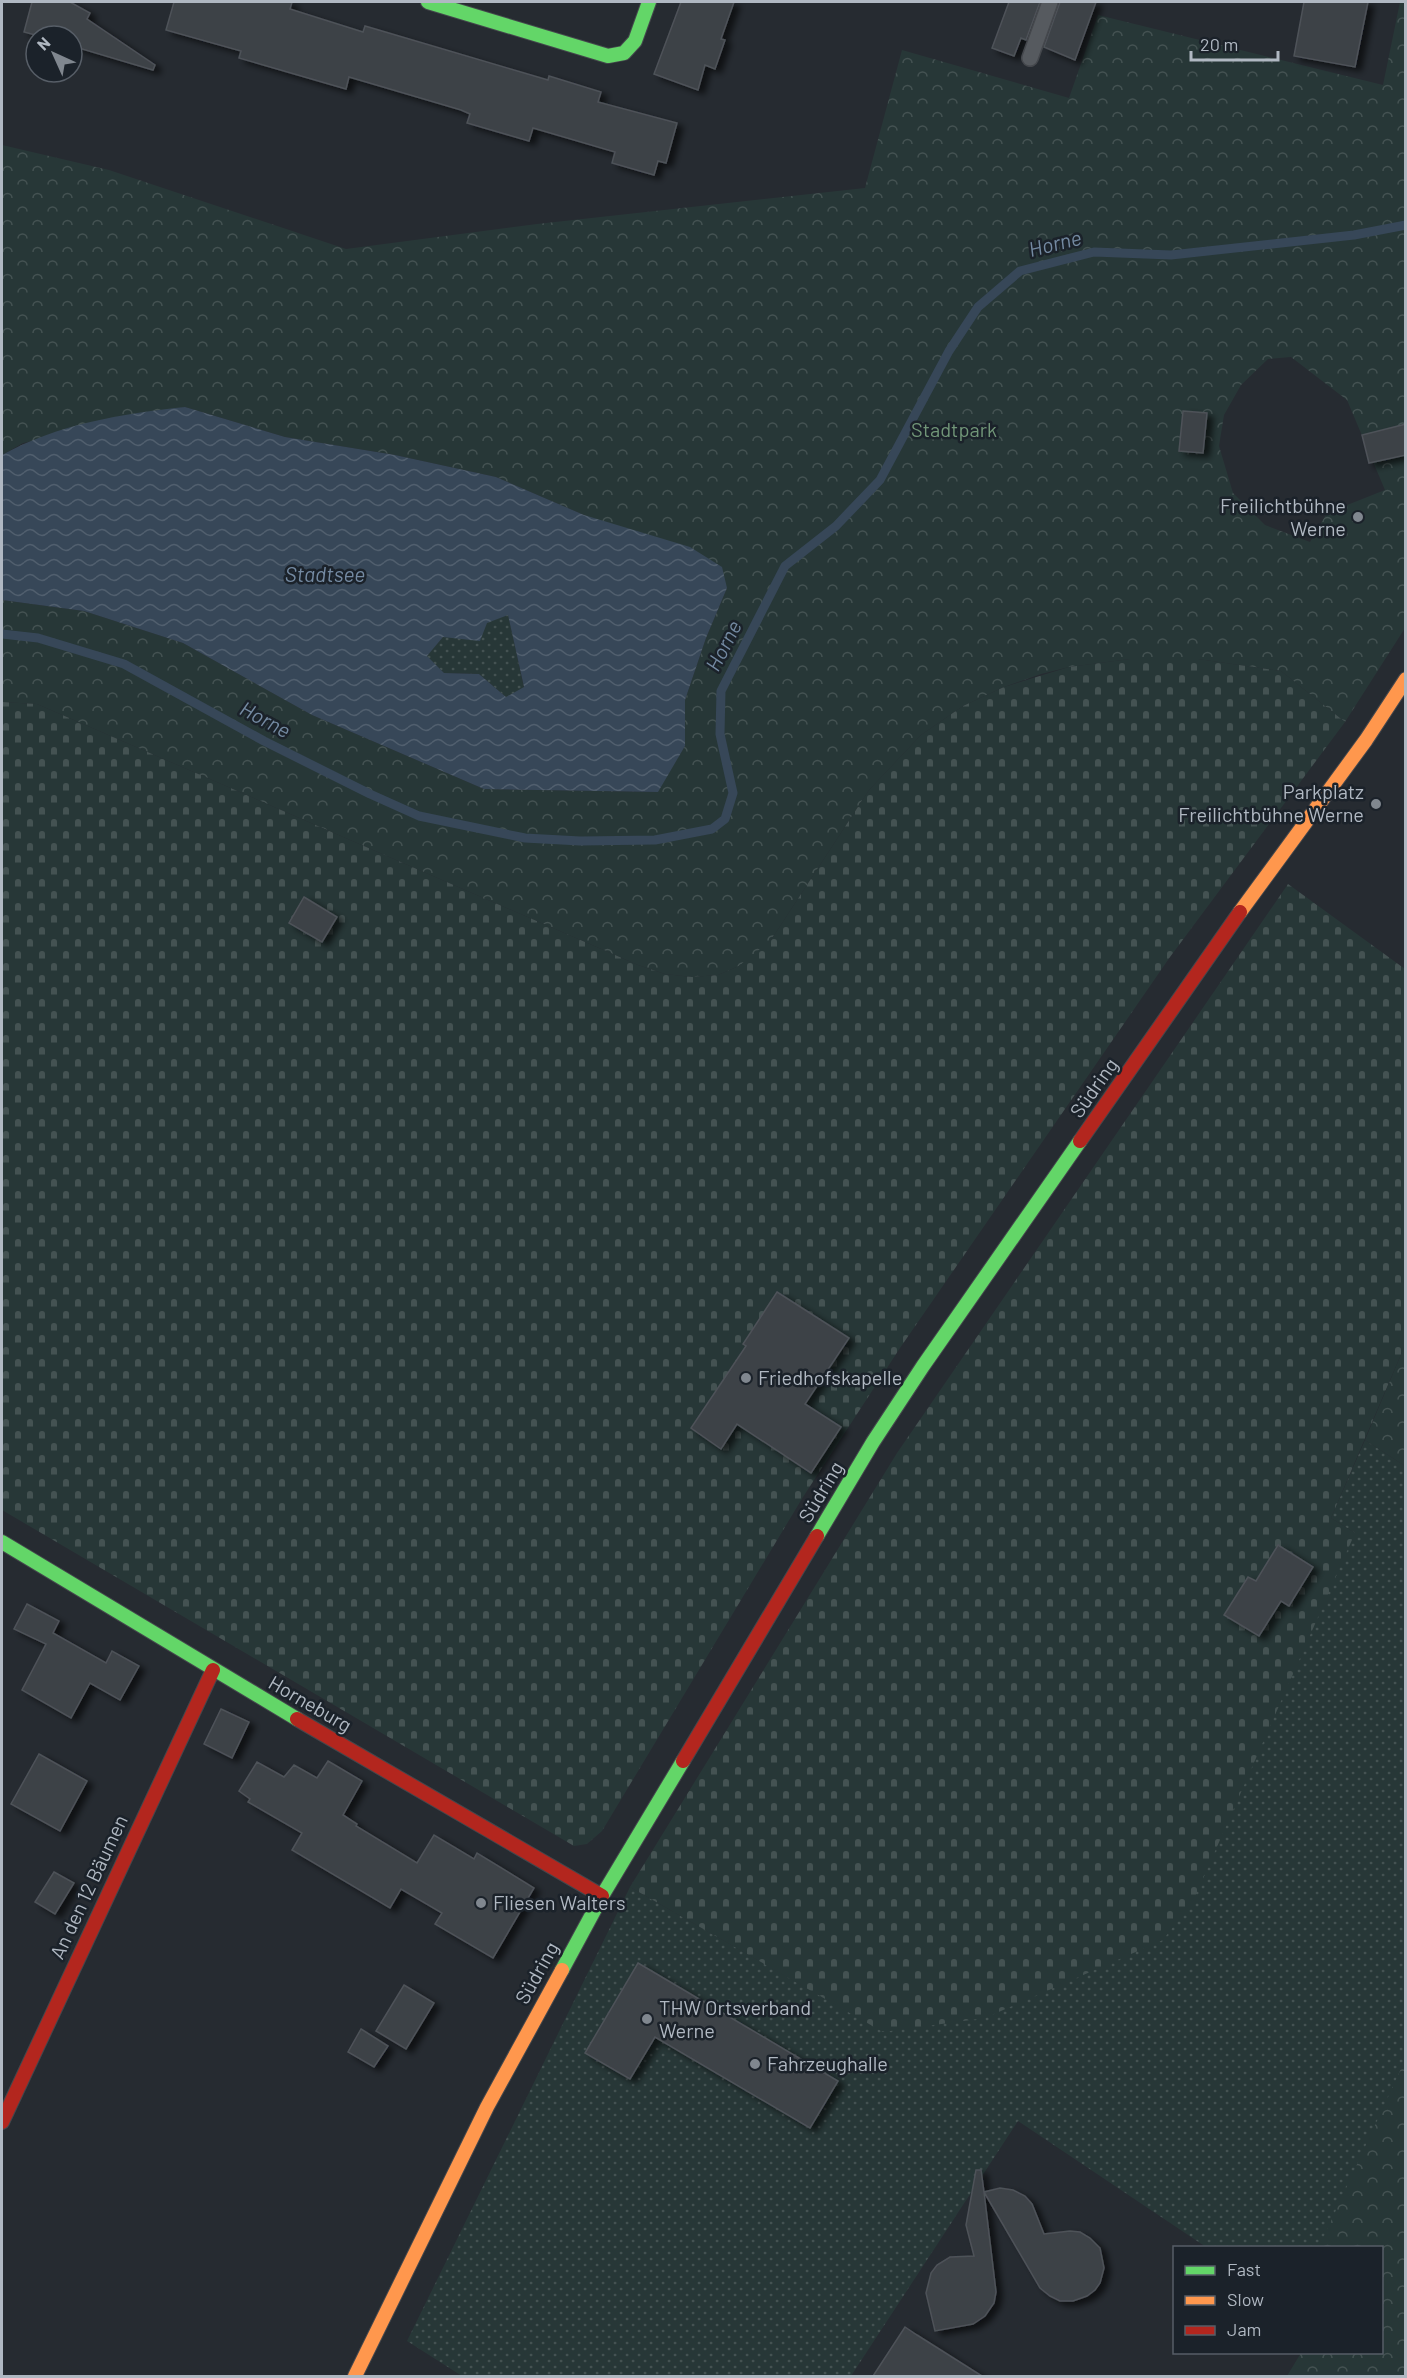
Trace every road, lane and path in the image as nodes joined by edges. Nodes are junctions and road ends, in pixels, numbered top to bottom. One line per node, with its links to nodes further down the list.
1 (428, 2): 2 (street)
2 (650, 2)
3 (1050, 2): 4 (lane)
4 (1030, 58)
5 (1406, 680): 8 (street, Südring)
6 (2, 1542): 7 (street, Horneburg)
7 (213, 1670): 8 (street, Horneburg); 9 (street, An den 12 Bäumen)
8 (602, 1896): 10 (street, Südring)
9 (2, 2122)
10 (356, 2376)

